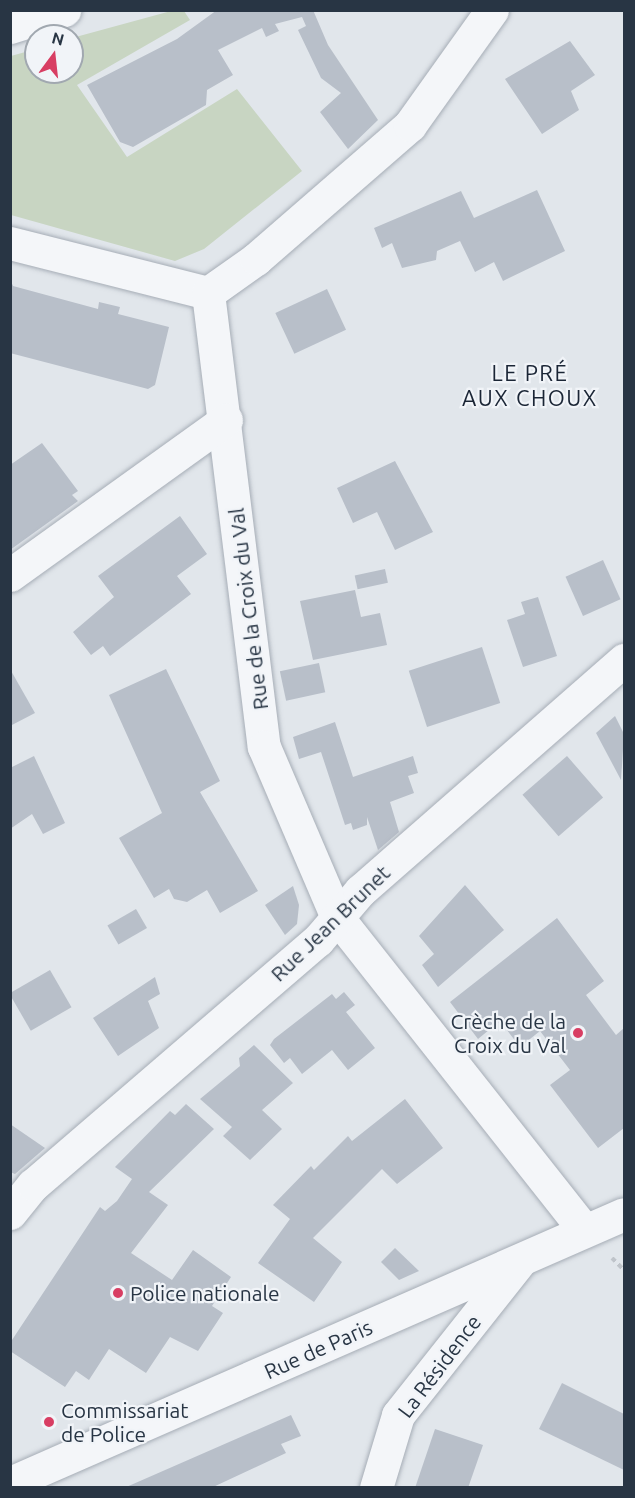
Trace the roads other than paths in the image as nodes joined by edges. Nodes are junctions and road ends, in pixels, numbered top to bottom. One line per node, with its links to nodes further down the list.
1 (64, 10): 3 (street)
2 (492, 10): 5 (street)
3 (10, 27)
4 (10, 243): 5 (street)
5 (208, 293): 6 (street, Rue de la Croix du Val)
6 (226, 420): 7 (street); 9 (street, Rue de la Croix du Val)
7 (10, 575)
8 (624, 660): 9 (street, Rue Jean Brunet)
9 (337, 917): 10 (street, Rue Jean Brunet); 12 (street, Rue de la Croix du Val)
10 (10, 1213)
11 (624, 1214): 12 (street, Rue de Paris)
12 (584, 1230): 13 (street, Rue de Paris)
13 (524, 1257): 14 (street, Rue de Paris); 15 (street, La Résidence)
14 (10, 1483)
15 (376, 1488)

